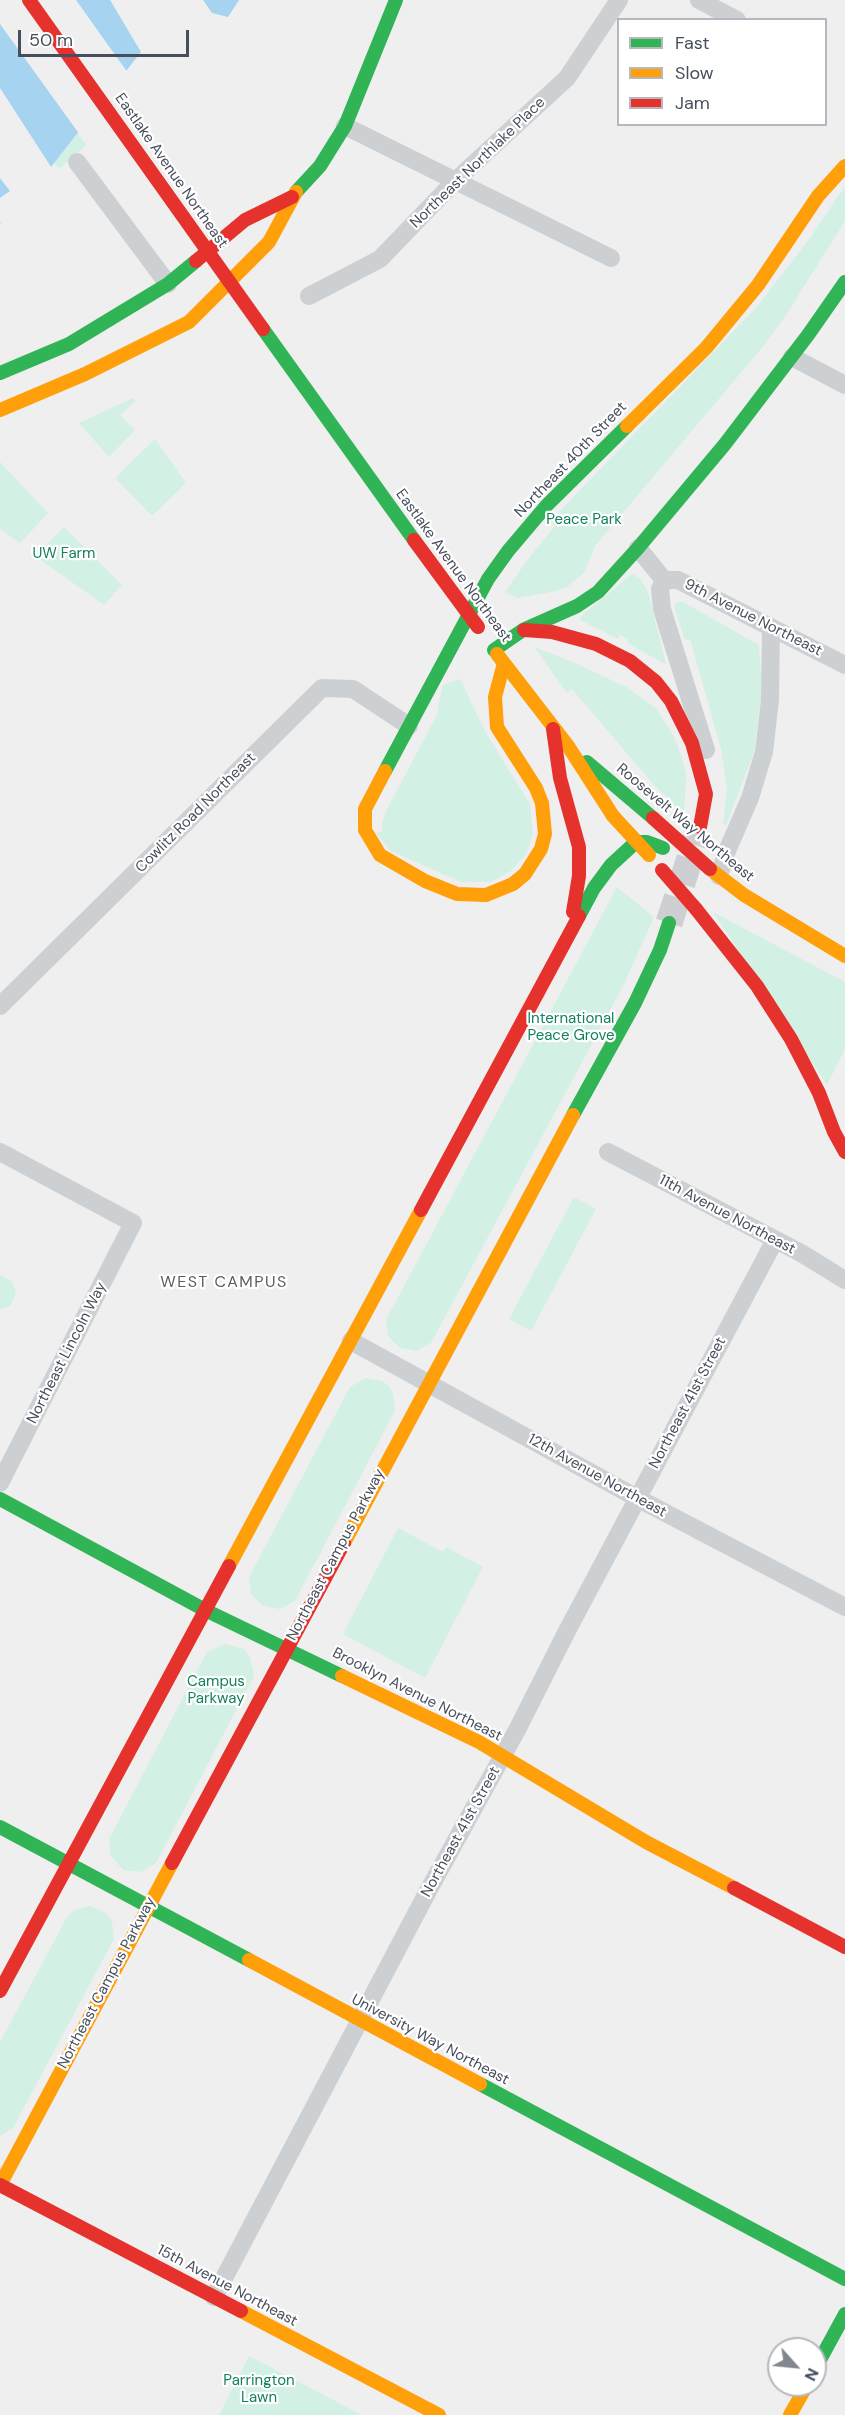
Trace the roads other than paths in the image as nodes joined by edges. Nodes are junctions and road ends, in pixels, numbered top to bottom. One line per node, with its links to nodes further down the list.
1 (29, 0): 23 (street, Eastlake Avenue Northeast, bridge)
2 (396, 0): 6 (street)
3 (619, 0): 9 (street, Northeast Northlake Place)
4 (699, 0): 5 (street)
5 (733, 18)
6 (345, 126): 9 (street); 10 (street)
7 (77, 162): 13 (street)
8 (845, 166): 26 (street, Northeast 40th Street)
9 (455, 182): 11 (street); 14 (street, Northeast Northlake Place)
10 (292, 197): 13 (street); 18 (street)
11 (611, 258)
12 (845, 282): 15 (street)
13 (168, 284): 16 (street)
14 (309, 296)
15 (792, 357): 17 (street); 19 (street)
16 (0, 373)
17 (845, 385)
18 (0, 410)
19 (638, 548): 20 (street, 9th Avenue Northeast); 22 (street)
20 (664, 580): 21 (street, 9th Avenue Northeast); 29 (street)
21 (771, 627): 25 (street, 9th Avenue Northeast); 32 (street)
22 (522, 630): 23 (street); 29 (street)
23 (494, 650): 24 (street, Eastlake Avenue Northeast)
24 (504, 663): 26 (street, Northeast 40th Street); 27 (street, Eastlake Avenue Northeast)
25 (845, 665)
26 (409, 726): 36 (street, Cowlitz Road Northeast)
27 (553, 728): 28 (street, Eastlake Avenue Northeast); 34 (street)
28 (568, 746): 31 (street, Eastlake Avenue Northeast); 32 (street, Roosevelt Way Northeast, bridge)
29 (706, 794): 30 (street)
30 (700, 827)
31 (636, 842): 32 (street); 34 (street); 38 (street, Eastlake Avenue Northeast, bridge)
32 (715, 872): 35 (street, Roosevelt Way Northeast)
33 (669, 923): 45 (street, Northeast Campus Parkway)
34 (572, 931): 44 (street)
35 (845, 956)
36 (0, 1006)
37 (845, 1112): 38 (street)
38 (834, 1132): 41 (street, Eastlake Avenue Northeast)
39 (0, 1152): 46 (street, Northeast Lincoln Way)
40 (608, 1152): 42 (street, 11th Avenue Northeast)
41 (845, 1152)
42 (775, 1240): 43 (street, 11th Avenue Northeast); 47 (street, Northeast 41st Street)
43 (845, 1280)
44 (351, 1341): 45 (street, 12th Avenue Northeast); 50 (street)
45 (428, 1384): 47 (street, 12th Avenue Northeast); 51 (street, Northeast Campus Parkway)
46 (0, 1483)
47 (638, 1498): 49 (street, 12th Avenue Northeast); 52 (street, Northeast 41st Street)
48 (0, 1499): 50 (street, Brooklyn Avenue Northeast)
49 (845, 1608)
50 (205, 1610): 51 (street, Brooklyn Avenue Northeast); 54 (street)
51 (287, 1648): 52 (street, Brooklyn Avenue Northeast); 55 (street, Northeast Campus Parkway)
52 (502, 1756): 56 (street, Brooklyn Avenue Northeast); 58 (street, Northeast 41st Street)
53 (0, 1827): 54 (street, University Way Northeast)
54 (68, 1864): 55 (street, University Way Northeast); 57 (street)
55 (147, 1907): 58 (street, University Way Northeast); 59 (street, Northeast Campus Parkway)
56 (845, 1947)
57 (0, 1991)
58 (359, 2021): 60 (street, University Way Northeast); 61 (street, Northeast 41st Street)
59 (0, 2185): 61 (street, 15th Avenue Northeast)
60 (845, 2279)
61 (214, 2297): 65 (street, 15th Avenue Northeast)
62 (845, 2314): 63 (street)
63 (827, 2347)
64 (800, 2397): 66 (street)
65 (439, 2415)
66 (790, 2415)

